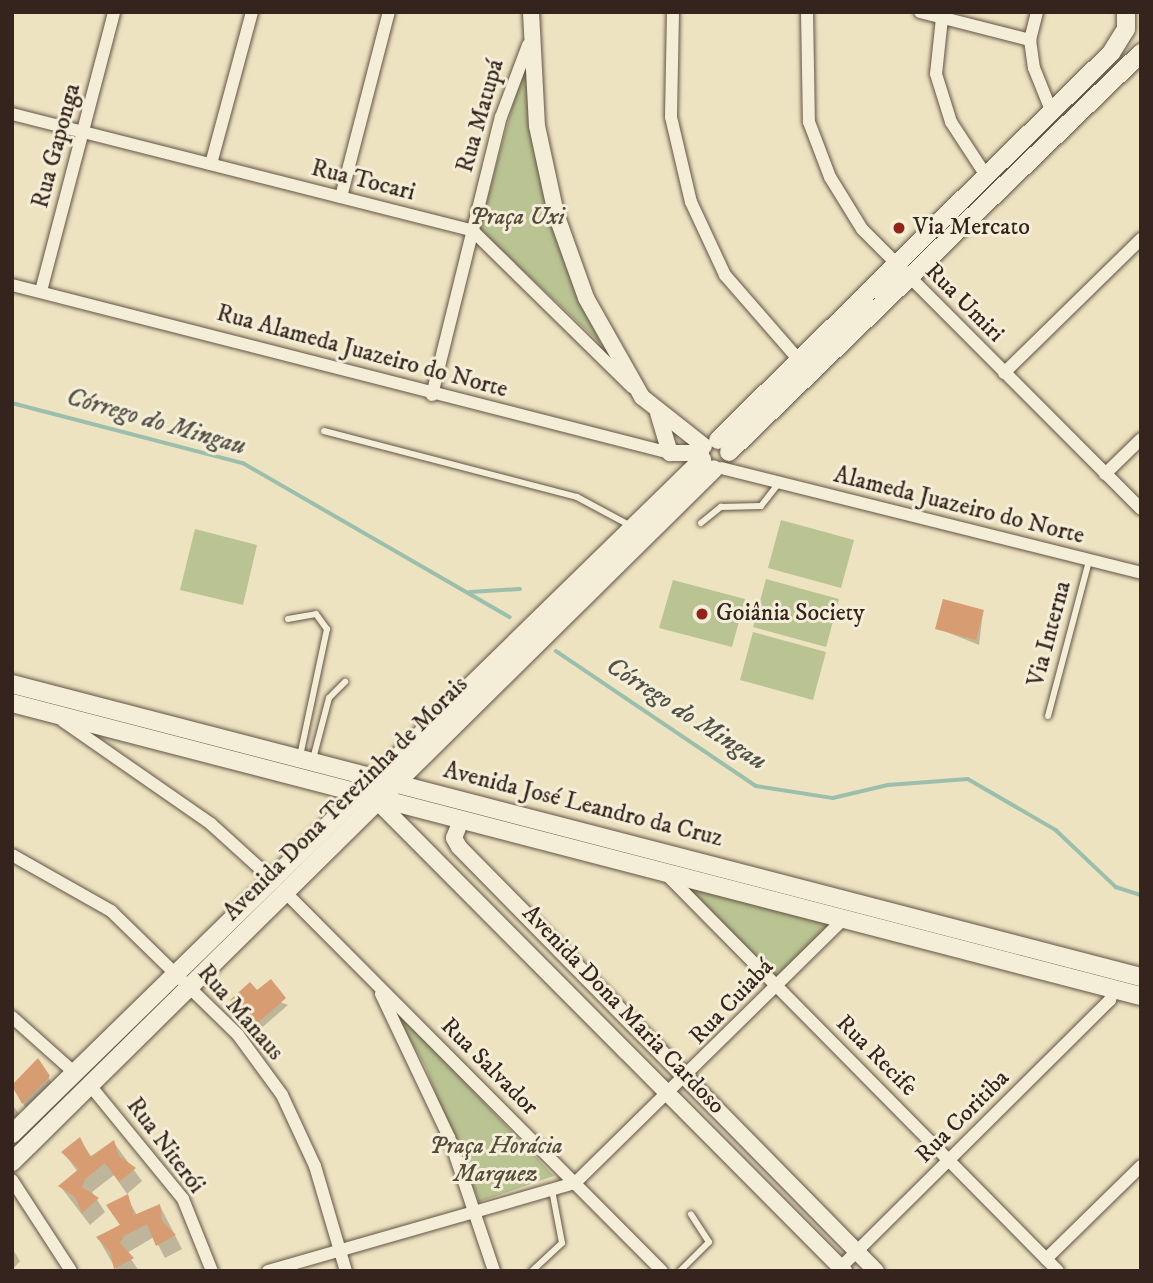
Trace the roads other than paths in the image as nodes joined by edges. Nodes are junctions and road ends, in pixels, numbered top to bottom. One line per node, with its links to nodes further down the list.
1 (114, 12): 17 (street, Rua Gaponga)
2 (252, 12): 18 (street)
3 (389, 12): 20 (street)
4 (531, 12): 13 (street, Rua Matupá)
5 (673, 12): 27 (street)
6 (807, 12): 23 (street, Rua Umiri)
7 (920, 12): 10 (street)
8 (1037, 12): 12 (street)
9 (1126, 12): 11 (main road); 15 (main road, Avenida Dona Terezinha de Morais)
10 (942, 18): 12 (street); 19 (street)
11 (1141, 23)
12 (1030, 40): 15 (street)
13 (528, 45): 21 (street, Rua Matupá); 30 (street)
14 (1137, 61): 24 (main road, Avenida Dona Terezinha de Morais)
15 (1051, 110): 19 (main road, Avenida Dona Terezinha de Morais)
16 (12, 114): 17 (street, Rua Tocari)
17 (83, 132): 18 (street, Rua Tocari); 26 (street, Rua Gaponga)
18 (211, 164): 20 (street, Rua Tocari)
19 (985, 174): 23 (main road, Avenida Dona Terezinha de Morais)
20 (341, 197): 21 (street, Rua Tocari)
21 (473, 231): 29 (street, Rua Matupá); 30 (street)
22 (1141, 239): 28 (street)
23 (894, 263): 24 (street, Rua Umiri); 27 (main road, Avenida Dona Terezinha de Morais)
24 (907, 276): 28 (street, Rua Umiri); 35 (main road, Avenida Dona Terezinha de Morais)
25 (12, 285): 26 (street, Rua Alameda Juazeiro do Norte)
26 (41, 291): 29 (street, Rua Alameda Juazeiro do Norte)
27 (798, 359): 35 (main road, Avenida Dona Terezinha de Morais)
28 (1004, 373): 36 (street, Rua Umiri)
29 (432, 395): 34 (street, Rua Alameda Juazeiro do Norte)
30 (642, 397): 31 (street)
31 (658, 413): 34 (street); 35 (street)
32 (324, 431): 40 (lane)
33 (1141, 439): 36 (street)
34 (670, 453): 35 (street, Rua Alameda Juazeiro do Norte)
35 (715, 455): 37 (street, Alameda Juazeiro do Norte); 40 (main road, Avenida Dona Terezinha de Morais); 51 (main road, Avenida Dona Terezinha de Morais)
36 (1105, 474): 38 (street, Rua Umiri)
37 (774, 480): 39 (lane); 41 (street, Alameda Juazeiro do Norte)
38 (1141, 509)
39 (701, 523)
40 (633, 528): 50 (main road, Avenida Dona Terezinha de Morais)
41 (1089, 561): 42 (street, Alameda Juazeiro do Norte); 48 (lane, Via Interna)
42 (1141, 573)
43 (288, 619): 49 (lane)
44 (345, 682): 49 (lane)
45 (12, 684): 49 (main road, Avenida José Leandro da Cruz)
46 (12, 703): 47 (main road)
47 (51, 713): 52 (main road); 57 (street, Rua Salvador)
48 (1048, 716)
49 (306, 758): 50 (main road, Avenida José Leandro da Cruz)
50 (377, 777): 51 (main road, Avenida José Leandro da Cruz); 52 (main road, Avenida Dona Terezinha de Morais)
51 (400, 784): 53 (main road, Avenida Dona Terezinha de Morais); 59 (main road, Avenida José Leandro da Cruz)
52 (361, 792): 53 (main road, Avenida Dona Maria Cardoso); 57 (main road, Avenida Dona Terezinha de Morais)
53 (379, 803): 54 (main road, Avenida José Leandro da Cruz); 57 (main road, Avenida Dona Terezinha de Morais); 71 (street, Avenida Dona Maria Cardoso)
54 (460, 823): 56 (main road, Avenida José Leandro da Cruz); 69 (street, Avenida Dona Maria Cardoso)
55 (12, 855): 60 (street, Rua Manaus)
56 (663, 871): 58 (main road, Avenida José Leandro da Cruz); 62 (street, Rua Recife)
57 (281, 888): 60 (main road, Avenida Dona Terezinha de Morais); 61 (street, Rua Salvador)
58 (845, 918): 62 (street, Rua Cuiabá); 63 (main road, Avenida José Leandro da Cruz)
59 (1141, 977)
60 (184, 980): 66 (main road, Avenida Dona Terezinha de Morais); 67 (main road, Avenida Dona Terezinha de Morais); 81 (street, Rua Manaus)
61 (373, 980): 77 (street, Rua Salvador); 79 (street)
62 (777, 986): 69 (street, Rua Cuiabá); 73 (street, Rua Recife)
63 (1113, 989): 64 (main road, Avenida José Leandro da Cruz); 73 (street, Rua Coritiba)
64 (1141, 996)
65 (12, 1017): 68 (street)
66 (94, 1056): 67 (street); 68 (main road, Avenida Dona Terezinha de Morais)
67 (109, 1073): 70 (main road, Avenida Dona Terezinha de Morais)
68 (76, 1074): 72 (main road, Avenida Dona Terezinha de Morais)
69 (685, 1081): 71 (street, Rua Cuiabá); 82 (street, Avenida Dona Maria Cardoso)
70 (93, 1089): 74 (main road, Avenida Dona Terezinha de Morais); 88 (street, Rua Niterói)
71 (672, 1095): 77 (street, Rua Cuiabá); 86 (street, Avenida Dona Maria Cardoso)
72 (12, 1134)
73 (949, 1160): 82 (street, Rua Coritiba); 83 (street, Rua Recife)
74 (12, 1162)
75 (1141, 1166): 83 (street)
76 (12, 1180): 87 (street)
77 (575, 1183): 78 (street, Rua Cuiabá); 84 (street, Rua Salvador)
78 (552, 1190): 79 (street, Rua Cuiabá); 85 (lane)
79 (479, 1211): 81 (street, Rua Cuiabá); 91 (street)
80 (691, 1214): 92 (lane)
81 (341, 1250): 89 (street, Rua Cuiabá); 90 (street, Rua Manaus)
82 (857, 1252): 86 (street, Rua Coritiba); 93 (street, Avenida Dona Maria Cardoso)
83 (1046, 1259): 94 (street, Rua Recife)
84 (655, 1268)
85 (533, 1270)
86 (840, 1270)
87 (71, 1271)
88 (212, 1271)
89 (268, 1271)
90 (346, 1271)
91 (494, 1271)
92 (680, 1271)
93 (876, 1271)
94 (1058, 1271)

